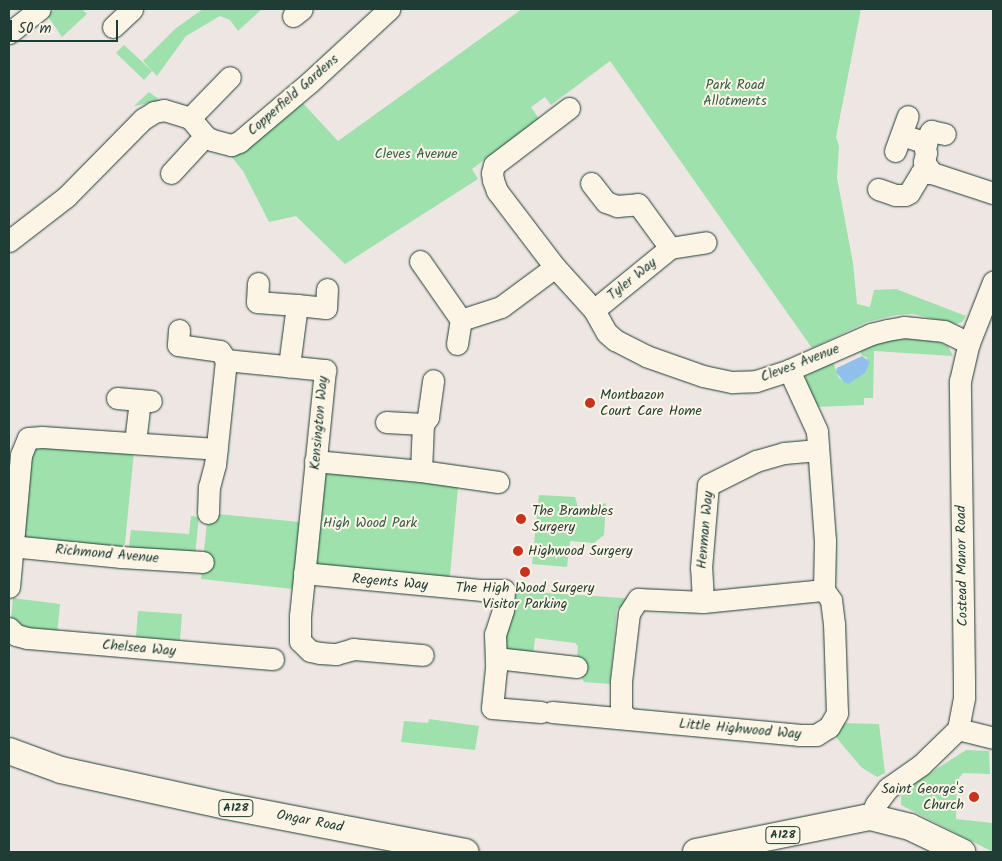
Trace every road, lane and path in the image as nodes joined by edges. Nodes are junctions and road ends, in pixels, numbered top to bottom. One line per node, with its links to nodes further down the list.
1 (40, 9): 5 (street)
2 (132, 9): 4 (street)
3 (374, 13): 11 (street, Copperfield Gardens)
4 (114, 27)
5 (9, 33)
6 (230, 78): 8 (street)
7 (570, 108): 22 (street, Cleves Avenue)
8 (190, 118): 11 (street); 18 (street)
9 (902, 134): 12 (street)
10 (945, 134): 12 (street)
11 (205, 136): 13 (street)
12 (925, 149): 14 (street)
13 (172, 173)
14 (932, 173): 16 (street); 17 (street)
15 (591, 183): 20 (street, Tyler Way)
16 (878, 189)
17 (993, 193)
18 (12, 231)
19 (706, 242): 20 (street, Tyler Way)
20 (670, 248): 27 (street, Tyler Way)
21 (420, 261): 28 (street)
22 (555, 267): 27 (street, Cleves Avenue); 28 (street)
23 (993, 282): 31 (street, Costead Manor Road)
24 (258, 283): 26 (street)
25 (328, 289): 26 (street)
26 (296, 305): 33 (street)
27 (594, 310): 34 (street, Cleves Avenue)
28 (461, 320): 30 (street)
29 (180, 330): 32 (street)
30 (457, 344)
31 (969, 344): 34 (street, Cleves Avenue); 59 (street, Costead Manor Road)
32 (226, 360): 33 (street, Kensington Way); 40 (street)
33 (289, 366): 42 (street, Kensington Way)
34 (789, 370): 41 (street, Little Highwood Way)
35 (433, 380): 38 (street)
36 (117, 398): 39 (street)
37 (386, 422): 38 (street)
38 (423, 424): 43 (street)
39 (135, 443): 40 (street); 46 (street)
40 (217, 450): 45 (street)
41 (818, 450): 50 (street, Little Highwood Way); 51 (street, Henman Way)
42 (316, 461): 43 (street); 48 (street, Kensington Way)
43 (421, 471): 44 (street)
44 (498, 482)
45 (208, 513)
46 (10, 547): 47 (street, Richmond Avenue); 49 (street)
47 (203, 562)
48 (304, 573): 53 (street); 55 (street, Regents Way)
49 (9, 587)
50 (824, 590): 51 (street); 58 (street, Little Highwood Way)
51 (703, 602): 58 (street)
52 (9, 628): 54 (street, Chelsea Way)
53 (423, 654)
54 (273, 658)
55 (496, 658): 56 (street); 57 (street, Regents Way)
56 (576, 666)
57 (547, 712): 58 (street, Little Highwood Way)
58 (627, 718)
59 (958, 729): 60 (street); 62 (street)
60 (989, 740)
61 (9, 751): 63 (main road, Ongar Road / A128)
62 (870, 817): 64 (main road, A128); 65 (main road, A128)
63 (466, 852)
64 (696, 852)
65 (962, 852)

